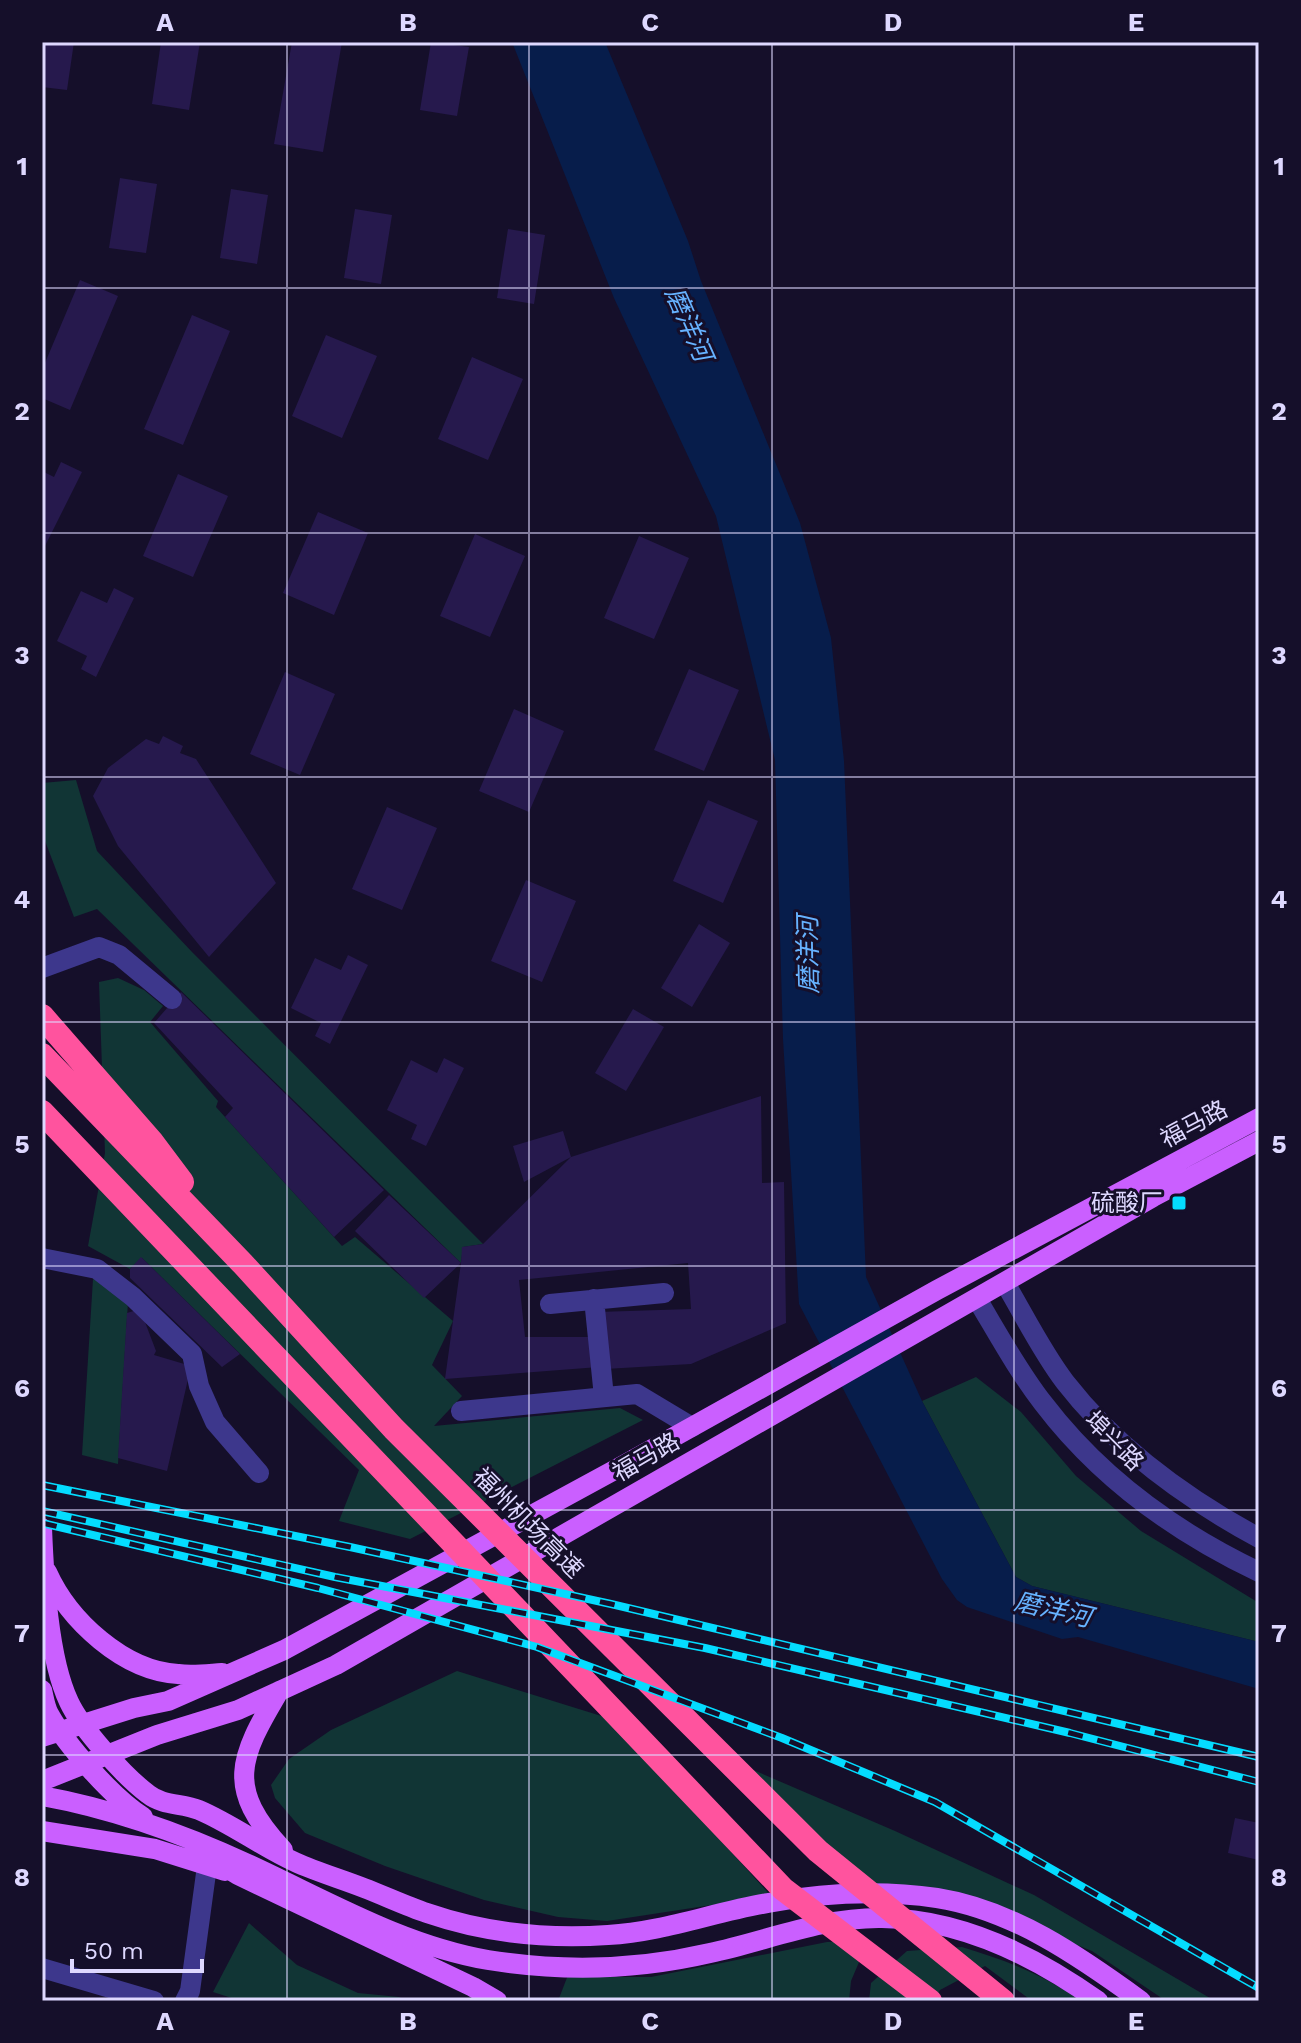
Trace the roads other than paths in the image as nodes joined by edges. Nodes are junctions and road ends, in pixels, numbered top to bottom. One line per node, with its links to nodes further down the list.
1 (42, 968): 2 (street)
2 (172, 999)
3 (42, 1016): 9 (highway)
4 (42, 1055): 9 (highway, 福州机场高速)
5 (42, 1112): 41 (highway)
6 (1259, 1118): 17 (main road, 福马路)
7 (1259, 1141): 10 (main road, 福马路)
8 (42, 1258): 18 (street)
9 (243, 1264): 42 (highway, 福州机场高速)
10 (1005, 1283): 13 (main road, 福马路); 20 (street, 埠兴路)
11 (664, 1293): 12 (street)
12 (594, 1299): 14 (street); 15 (street)
13 (977, 1299): 22 (street, 埠兴路); 25 (main road, 福马路)
14 (550, 1304)
15 (604, 1397): 16 (street); 17 (street)
16 (461, 1411)
17 (692, 1427): 23 (main road, 福马路)
18 (259, 1473)
19 (42, 1528): 21 (main road)
20 (1259, 1538)
21 (43, 1563): 23 (main road); 26 (main road)
22 (1259, 1572)
23 (234, 1673): 26 (main road, 福马路)
24 (42, 1690): 27 (main road)
25 (279, 1691): 28 (main road, 福马路); 33 (main road)
26 (85, 1724): 27 (main road, 福马路); 28 (main road)
27 (51, 1735): 29 (main road)
28 (108, 1755): 29 (main road, 福马路); 33 (main road)
29 (86, 1763): 30 (main road, 福马路); 35 (main road)
30 (42, 1781)
31 (42, 1796): 43 (main road)
32 (42, 1831): 34 (main road)
33 (294, 1861): 44 (main road)
34 (207, 1866): 35 (main road); 39 (street)
35 (238, 1875): 37 (main road)
36 (42, 1968): 38 (street)
37 (475, 1994): 40 (main road)
38 (154, 2001)
39 (185, 2001)
40 (497, 2001)
41 (930, 2001)
42 (1003, 2001)
43 (1098, 2001)
44 (1141, 2001)

